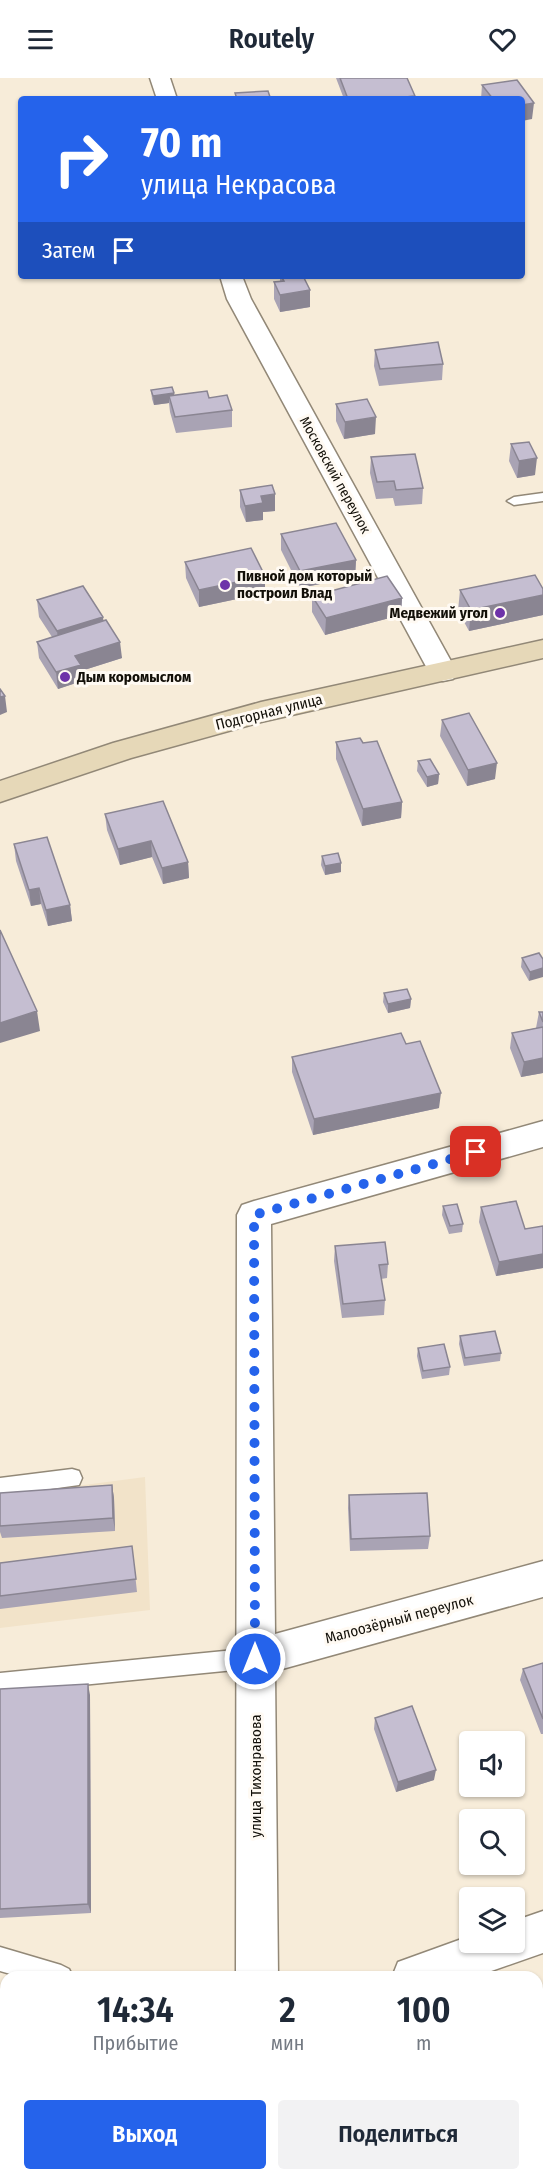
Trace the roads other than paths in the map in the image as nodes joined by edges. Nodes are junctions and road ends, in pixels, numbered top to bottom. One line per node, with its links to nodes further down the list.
1 (160, 78): 2 (street)
2 (166, 96)
3 (232, 279): 7 (street, Московский переулок)
4 (543, 497): 5 (lane)
5 (514, 501)
6 (543, 650): 7 (main road, Подгорная улица)
7 (443, 672): 8 (main road, Подгорная улица)
8 (0, 792)
9 (543, 1134): 13 (street, улица Тихонравова)
10 (72, 1478): 11 (lane)
11 (0, 1487)
12 (543, 1579): 13 (street, Малоозёрный переулок)
13 (255, 1659): 14 (lane); 20 (street, улица Тихонравова)
14 (0, 1683)
15 (543, 1932): 16 (street)
16 (525, 1938)
17 (482, 1953): 21 (street)
18 (0, 1959): 19 (lane)
19 (41, 1971)
20 (257, 1971)
21 (429, 1971)

